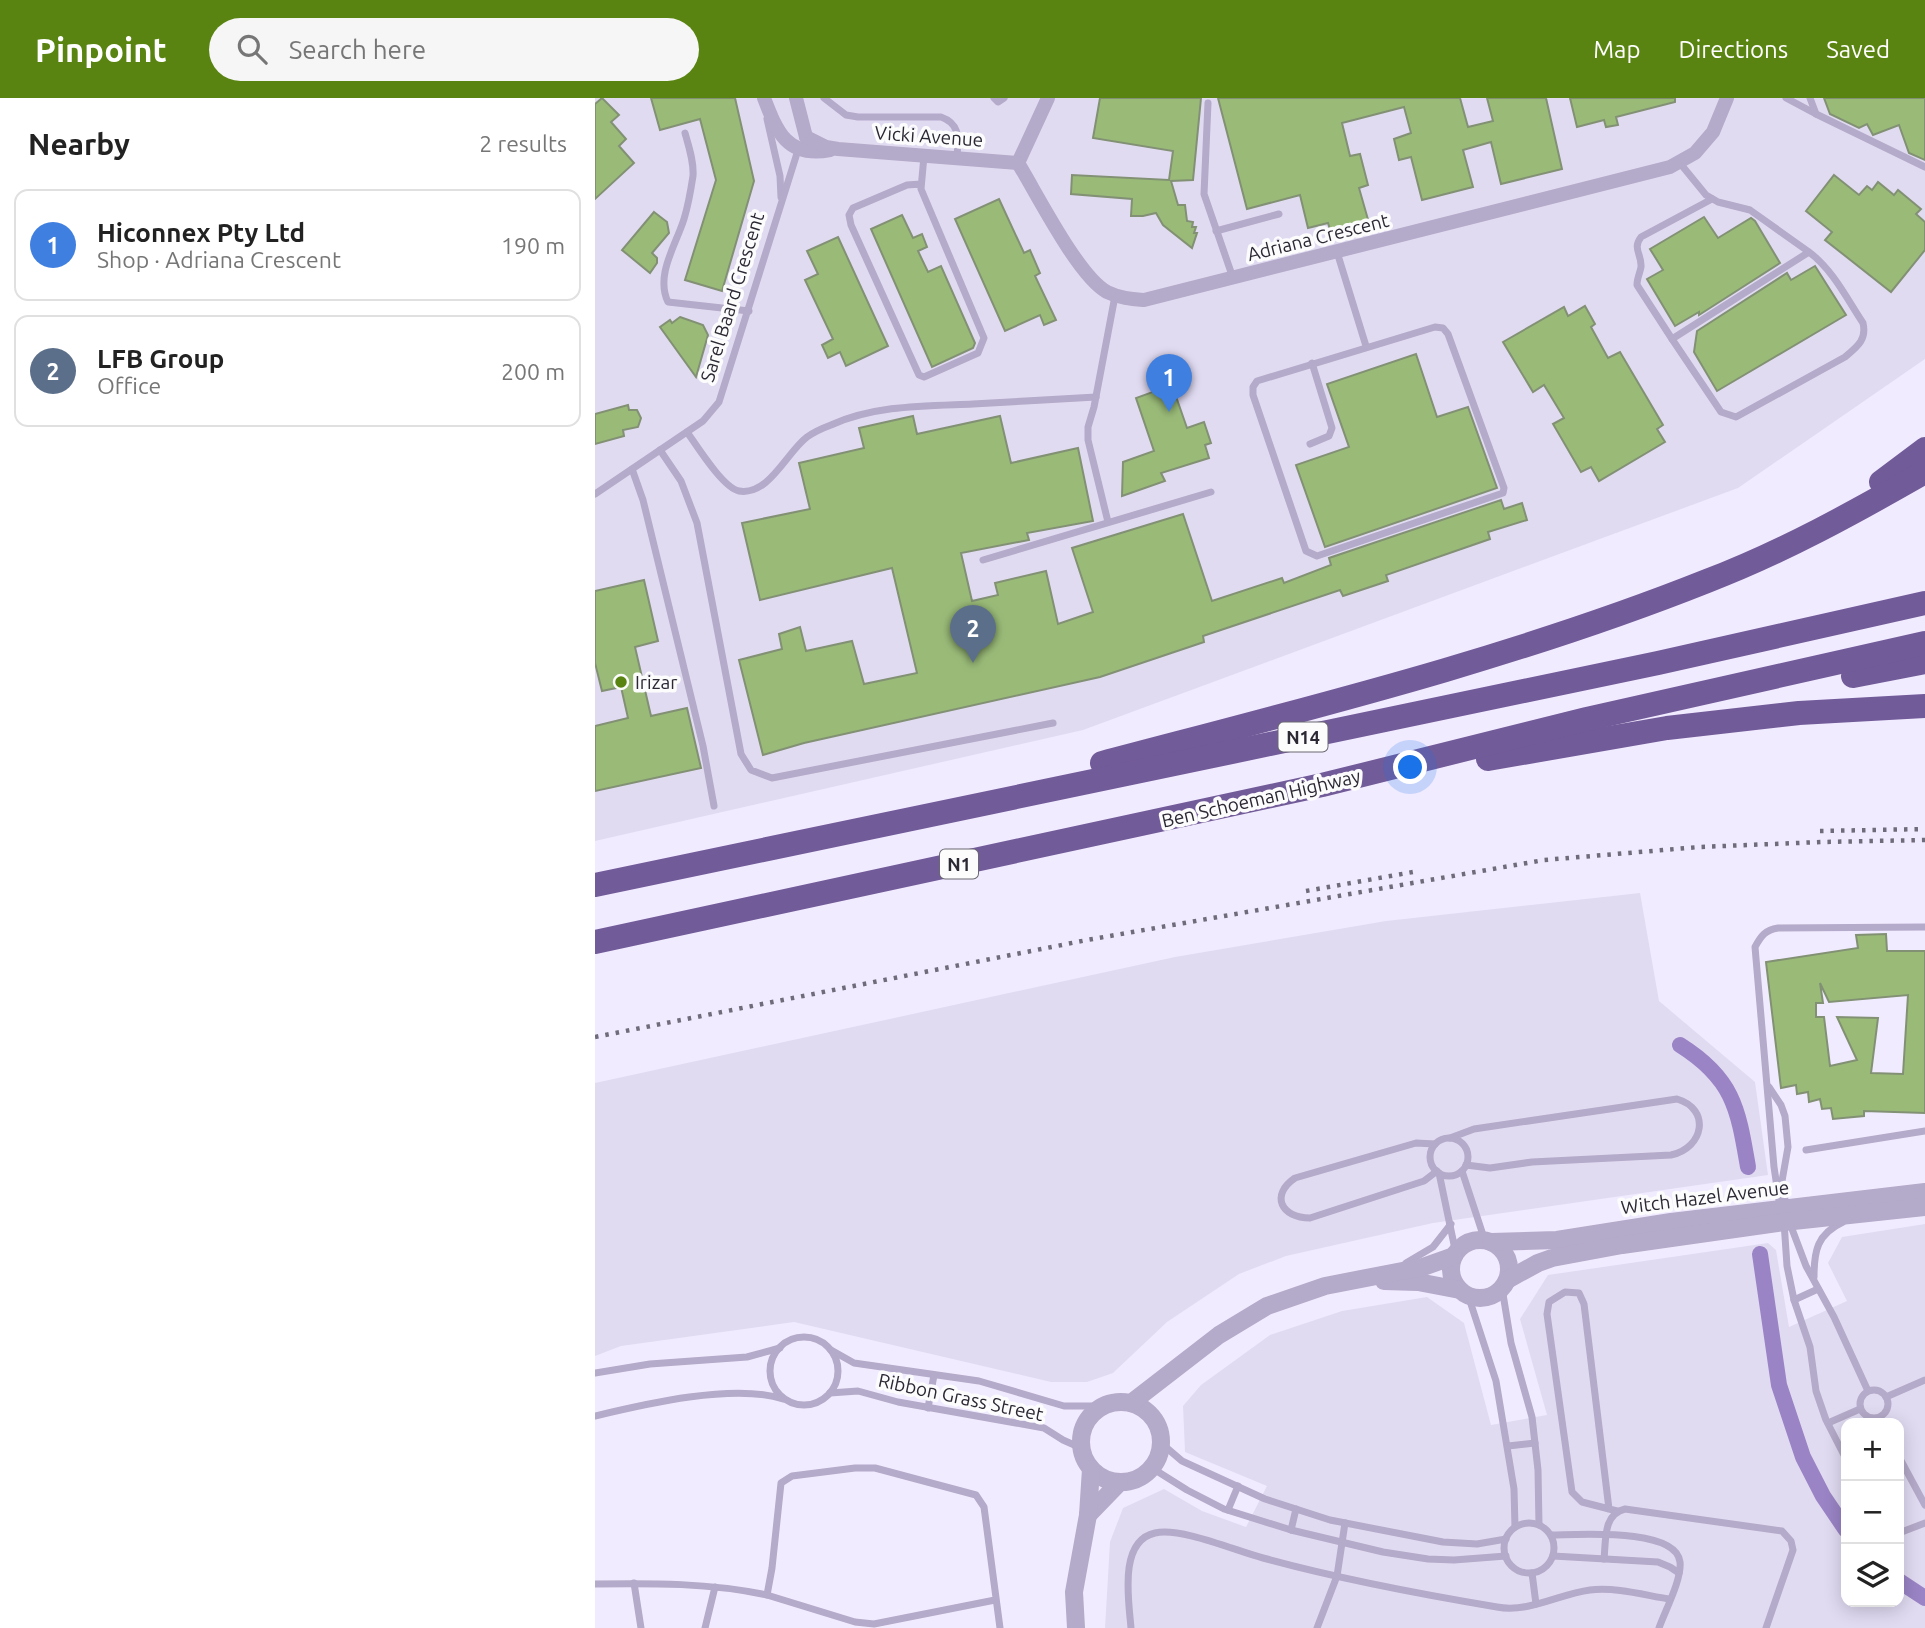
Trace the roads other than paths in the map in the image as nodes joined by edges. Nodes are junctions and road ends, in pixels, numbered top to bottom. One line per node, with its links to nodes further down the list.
1 (764, 98): 13 (street); 21 (lane)
2 (796, 98): 13 (street)
3 (824, 98): 15 (lane)
4 (994, 98): 5 (lane)
5 (1004, 98)
6 (1048, 98): 17 (street)
7 (1727, 98): 16 (street, Adriana Crescent)
8 (1786, 98): 11 (lane)
9 (1810, 98): 11 (lane)
10 (1208, 103): 23 (lane)
11 (1816, 114): 18 (lane)
12 (685, 133): 28 (lane)
13 (802, 144): 14 (street, Vicki Avenue); 21 (lane, Sarel Baard Crescent)
14 (924, 155): 15 (street, Vicki Avenue); 19 (lane)
15 (957, 158): 17 (street, Vicki Avenue)
16 (1679, 162): 20 (lane); 24 (street, Adriana Crescent)
17 (1018, 163): 27 (street)
18 (1925, 167)
19 (921, 184): 19 (lane)
20 (1712, 199): 25 (lane); 29 (lane)
21 (782, 201): 28 (lane, Sarel Baard Crescent)
22 (1279, 214): 23 (lane)
23 (1216, 231): 26 (lane)
24 (1337, 252): 26 (street, Adriana Crescent); 30 (lane)
25 (1809, 252): 29 (lane); 29 (lane)
26 (1233, 279): 27 (street, Adriana Crescent)
27 (1115, 295): 32 (lane)
28 (749, 311): 33 (lane, Sarel Baard Crescent)
29 (1672, 339)
30 (1366, 346): 31 (lane); 31 (lane)
31 (1312, 363): 34 (lane)
32 (1096, 397): 33 (lane); 41 (lane)
33 (687, 432): 36 (lane, Sarel Baard Crescent)
34 (1310, 444)
35 (1925, 449): 42 (highway)
36 (660, 450): 37 (lane, Sarel Baard Crescent); 49 (lane)
37 (632, 469): 40 (lane, Sarel Baard Crescent); 51 (lane)
38 (1925, 472): 42 (highway)
39 (1211, 492): 41 (lane)
40 (595, 494)
41 (1108, 522): 43 (lane)
42 (1816, 531): 52 (highway)
43 (983, 560)
44 (1925, 603): 52 (highway, N14)
45 (1925, 643): 48 (highway, Ben Schoeman Highway)
46 (1925, 662): 48 (highway)
47 (1925, 706): 50 (highway)
48 (1587, 719): 50 (highway, Ben Schoeman Highway)
49 (1053, 723)
50 (1322, 785): 55 (highway, Ben Schoeman Highway / N1)
51 (714, 806)
52 (680, 866): 53 (highway)
53 (595, 885)
54 (1925, 927): 56 (lane)
55 (595, 942)
56 (1768, 1087): 66 (lane); 66 (lane)
57 (1925, 1131): 60 (lane)
58 (1450, 1138): 59 (lane); 61 (lane); 61 (lane)
59 (1435, 1144): 62 (lane); 62 (lane)
60 (1806, 1150)
61 (1464, 1168): 62 (lane); 68 (lane)
62 (1438, 1172): 67 (lane)
63 (1925, 1192): 66 (street, Witch Hazel Avenue)
64 (1925, 1207): 65 (street, Witch Hazel Avenue)
65 (1863, 1213): 66 (street, Witch Hazel Avenue); 71 (lane)
66 (1785, 1215): 68 (street, Witch Hazel Avenue); 71 (lane); 73 (street, Witch Hazel Avenue); 76 (lane)
67 (1451, 1224): 69 (lane); 70 (lane)
68 (1488, 1241): 69 (street); 73 (street)
69 (1455, 1255): 70 (street); 75 (street)
70 (1383, 1274): 72 (street)
71 (1814, 1279): 74 (lane)
72 (1360, 1280): 75 (street); 81 (street)
73 (1505, 1284): 75 (street); 97 (lane)
74 (1818, 1289): 76 (lane); 83 (lane)
75 (1464, 1293): 98 (lane)
76 (1794, 1300): 95 (lane)
77 (779, 1348): 78 (lane, Ribbon Grass Street); 79 (lane, Ribbon Grass Street); 86 (lane)
78 (831, 1350): 80 (lane, Ribbon Grass Street); 84 (lane)
79 (595, 1373)
80 (934, 1375): 88 (lane, Ribbon Grass Street); 89 (lane)
81 (1169, 1376): 87 (street); 92 (street)
82 (1925, 1380): 85 (lane)
83 (1868, 1391): 85 (lane); 90 (lane)
84 (830, 1393): 86 (lane, Ribbon Grass Street); 89 (lane, Ribbon Grass Street)
85 (1886, 1397): 94 (lane)
86 (787, 1400): 91 (lane, Ribbon Grass Street)
87 (1131, 1403): 88 (street); 92 (street)
88 (1102, 1406): 99 (street)
89 (928, 1408): 99 (lane, Ribbon Grass Street)
90 (1860, 1409): 93 (lane); 95 (lane)
91 (595, 1416)
92 (1153, 1417): 96 (street)
93 (1870, 1418)
94 (1881, 1418)
95 (1828, 1423): 100 (lane)
96 (1161, 1443): 102 (street); 105 (lane)
97 (1535, 1443): 98 (lane); 113 (lane)
98 (1508, 1446): 114 (lane)
99 (1081, 1448): 103 (street)
100 (1841, 1449)
101 (1904, 1466): 106 (lane)
102 (1152, 1468): 104 (street); 108 (lane)
103 (1091, 1469): 104 (street); 110 (street)
104 (1119, 1483): 110 (street)
105 (1238, 1486): 107 (lane); 108 (lane)
106 (1925, 1505)
107 (1296, 1509): 111 (lane); 115 (lane)
108 (1228, 1510): 115 (lane)
109 (1613, 1510): 109 (lane); 118 (lane); 142 (lane)
110 (1087, 1515): 138 (street)
111 (1345, 1523): 119 (lane); 120 (lane)
112 (1925, 1523): 116 (lane)
113 (1539, 1525): 114 (lane); 117 (lane)
114 (1515, 1527): 119 (lane)
115 (1291, 1530): 120 (lane)
116 (1904, 1531)
117 (1551, 1535): 118 (lane); 122 (lane)
118 (1607, 1535): 123 (lane); 125 (lane)
119 (1506, 1539): 121 (lane)
120 (1341, 1542): 121 (lane); 126 (lane)
121 (1506, 1556): 124 (lane)
122 (1553, 1556): 123 (lane); 124 (lane)
123 (1604, 1559): 125 (lane)
124 (1532, 1573): 133 (lane)
125 (1679, 1573): 132 (lane)
126 (1337, 1576): 133 (lane); 139 (lane); 140 (lane)
127 (634, 1583): 128 (lane); 129 (lane); 135 (lane)
128 (595, 1584)
129 (715, 1587): 130 (lane); 136 (lane)
130 (767, 1595): 131 (lane); 134 (lane)
131 (995, 1600): 134 (lane); 137 (lane)
132 (1669, 1600): 133 (lane); 141 (lane)
133 (1536, 1604)
134 (855, 1625)
135 (641, 1628)
136 (705, 1628)
137 (1000, 1628)
138 (1076, 1628)
139 (1131, 1628)
140 (1317, 1628)
141 (1659, 1628)
142 (1766, 1628)

